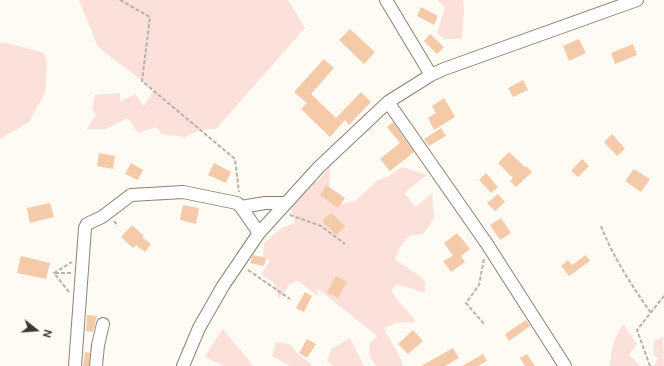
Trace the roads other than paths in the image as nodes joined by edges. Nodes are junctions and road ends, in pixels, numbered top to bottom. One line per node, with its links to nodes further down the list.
1 (386, 0): 3 (street)
2 (636, 0): 3 (street)
3 (431, 75): 4 (street)
4 (388, 102): 6 (street); 12 (street)
5 (241, 206): 6 (street); 7 (street); 9 (street)
6 (283, 206): 7 (street)
7 (259, 233): 11 (street)
8 (103, 324): 10 (street)
9 (75, 366)
10 (96, 366)
11 (183, 366)
12 (565, 366)

